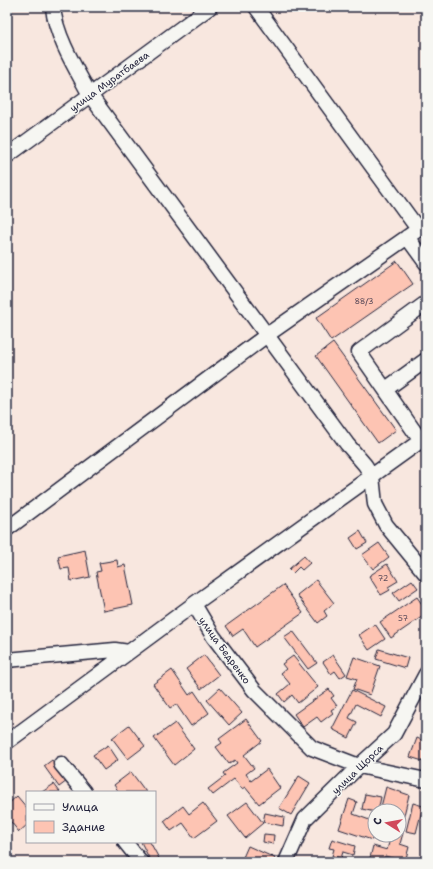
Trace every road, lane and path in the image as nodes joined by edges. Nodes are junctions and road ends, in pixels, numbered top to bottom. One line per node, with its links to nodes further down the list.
1 (53, 7): 4 (street)
2 (210, 7): 4 (street, улица Муратбаева)
3 (256, 7): 6 (street)
4 (90, 95): 5 (street, улица Муратбаева); 9 (street)
5 (7, 156)
6 (417, 230): 7 (street); 9 (street)
7 (426, 263)
8 (426, 303): 11 (street)
9 (267, 335): 13 (street); 14 (street)
10 (426, 360): 11 (street)
11 (386, 389): 12 (street)
12 (423, 439): 13 (street)
13 (372, 476): 15 (street); 16 (street)
14 (7, 529)
15 (426, 574)
16 (194, 604): 17 (street); 22 (street, улица Бедренко)
17 (130, 652): 18 (street); 20 (street)
18 (7, 660)
19 (426, 674): 22 (street, улица Щорса)
20 (7, 742)
21 (61, 764): 24 (street)
22 (358, 766): 23 (street, улица Бедренко); 27 (street, улица Щорса)
23 (426, 780)
24 (83, 791)
25 (126, 843): 26 (street)
26 (141, 862)
27 (286, 862)

